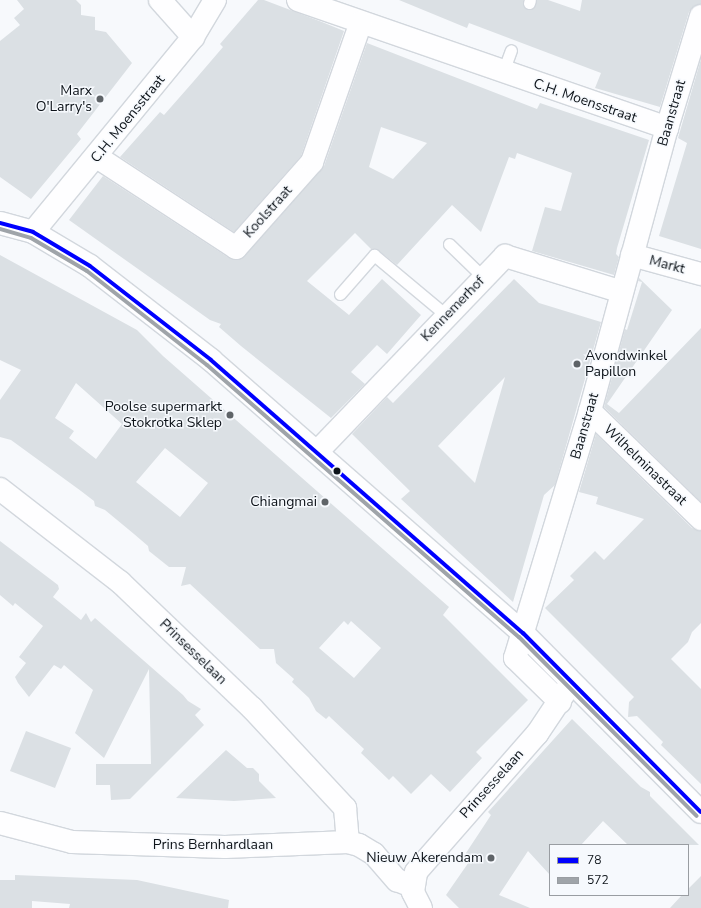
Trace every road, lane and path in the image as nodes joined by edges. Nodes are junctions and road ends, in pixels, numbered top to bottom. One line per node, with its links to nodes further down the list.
1 (160, 0): 6 (street)
2 (215, 0): 6 (street, C.H. Moensstraat)
3 (298, 0): 5 (street, C.H. Moensstraat)
4 (701, 16): 9 (street, Baanstraat)
5 (361, 22): 8 (street, C.H. Moensstraat); 10 (street, Koolstraat)
6 (194, 37): 10 (street, C.H. Moensstraat)
7 (511, 50): 8 (lane)
8 (503, 72): 9 (street, C.H. Moensstraat)
9 (667, 128): 14 (street, Baanstraat)
10 (97, 157): 12 (street, C.H. Moensstraat)
11 (0, 223): 12 (street)
12 (33, 232): 21 (street)
13 (449, 244): 16 (lane)
14 (632, 255): 15 (street, Markt); 17 (street, Baanstraat)
15 (701, 274)
16 (483, 277): 17 (street, Kennemerhof); 19 (street, Kennemerhof)
17 (622, 292): 20 (street, Baanstraat)
18 (340, 294): 19 (lane)
19 (446, 315): 21 (street, Kennemerhof)
20 (590, 411): 23 (street, Wilhelminastraat); 24 (street, Baanstraat)
21 (317, 452): 24 (street)
22 (0, 489): 29 (street, Prinsesselaan)
23 (701, 519)
24 (523, 633): 25 (street); 26 (street, Baanstraat)
25 (571, 681): 26 (street, Prinsesselaan); 27 (street)
26 (560, 702): 30 (street, Prinsesselaan)
27 (701, 812)
28 (0, 823): 29 (street, Prins Bernhardlaan)
29 (348, 842): 30 (street, Prins Bernhardlaan)
30 (412, 886): 31 (street)
31 (421, 908)

